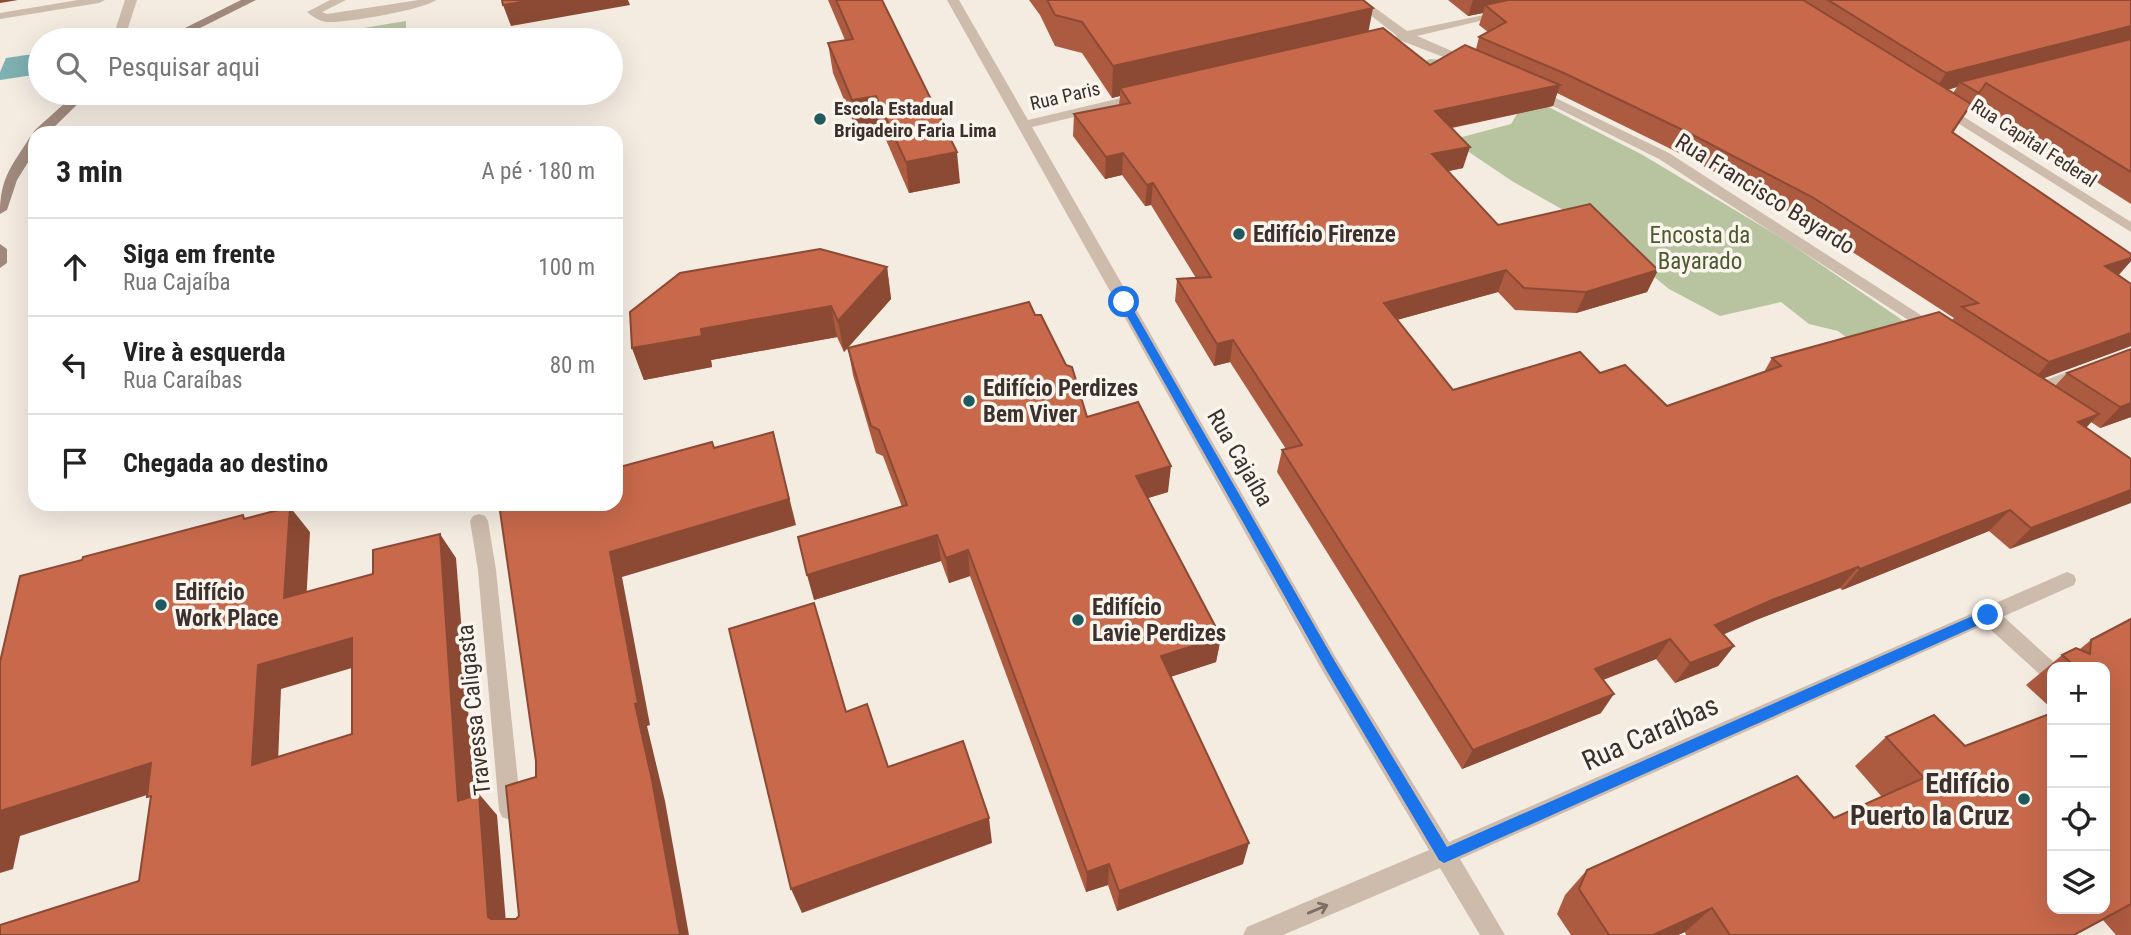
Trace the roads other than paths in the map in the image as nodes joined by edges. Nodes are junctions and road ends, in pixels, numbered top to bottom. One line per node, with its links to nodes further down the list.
1 (99, 0): 9 (street)
2 (131, 0): 10 (street)
3 (250, 0): 11 (main road)
4 (340, 0): 5 (street)
5 (430, 0)
6 (953, 0): 18 (street, Rua Cajaíba)
7 (1357, 0): 12 (street)
8 (1511, 12): 12 (street)
9 (0, 16)
10 (122, 28)
11 (192, 28)
12 (1397, 37): 13 (street)
13 (1479, 67)
14 (1516, 83): 25 (street, Rua Francisco Bayardo)
15 (1159, 93): 18 (street, Rua Paris)
16 (1937, 98): 22 (street, Rua Capital Federal)
17 (70, 105): 19 (main road)
18 (1023, 125): 33 (street, Rua Cajaíba)
19 (48, 126)
20 (28, 151): 21 (main road)
21 (0, 210)
22 (2131, 228)
23 (0, 248): 24 (main road)
24 (0, 263)
25 (1951, 341)
26 (2093, 368): 27 (street)
27 (2030, 392)
28 (479, 521): 32 (street, Travessa Caligasta)
29 (2067, 580): 30 (street, Rua Caraíbas)
30 (1988, 615): 31 (street); 33 (street, Rua Caraíbas)
31 (2047, 668)
32 (511, 827)
33 (1444, 855): 34 (street, Rua Caraíbas, one-way to 33); 35 (street, Rua Cajaíba)
34 (1255, 935)
35 (1493, 935)

